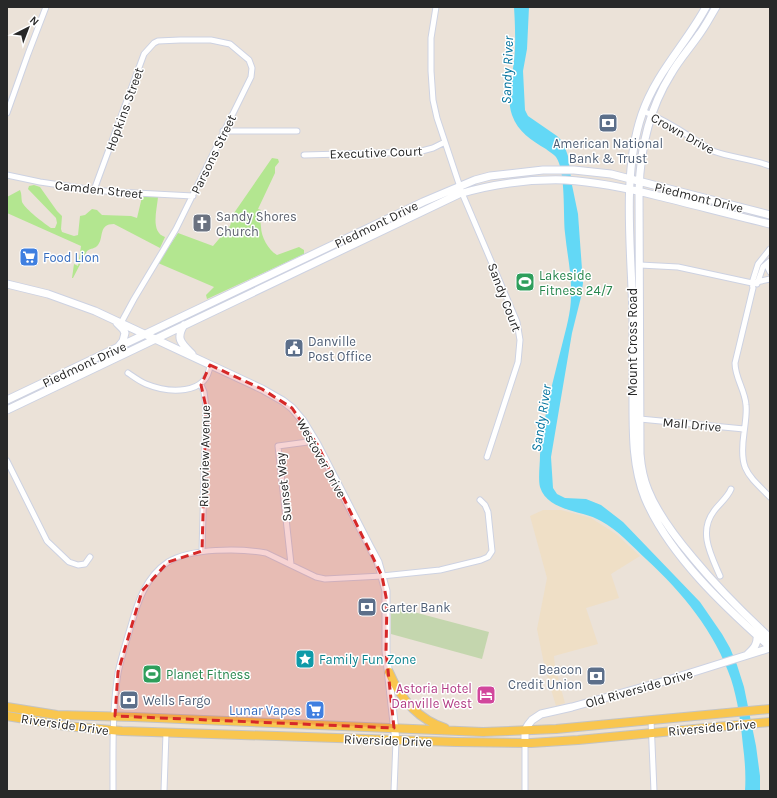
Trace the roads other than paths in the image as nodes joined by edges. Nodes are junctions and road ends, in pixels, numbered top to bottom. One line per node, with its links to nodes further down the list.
1 (46, 7): 7 (street)
2 (436, 7): 11 (street, Sandy Court)
3 (706, 7): 6 (main road, Mount Cross Road)
4 (716, 7): 8 (main road, Mount Cross Road)
5 (167, 41): 9 (street, Parsons Street); 16 (street, Hopkins Street)
6 (643, 111): 8 (street, Crown Drive); 15 (main road, Mount Cross Road)
7 (7, 113)
8 (652, 114): 13 (street, Crown Drive); 15 (main road, Mount Cross Road)
9 (223, 131): 10 (street); 20 (street, Parsons Street)
10 (297, 131)
11 (446, 142): 12 (street, Executive Court); 17 (street, Sandy Court)
12 (304, 155)
13 (770, 166)
14 (7, 175): 16 (street, Camden Street)
15 (635, 180): 17 (main road, Piedmont Drive); 18 (main road, Mount Cross Road); 19 (main road, Mount Cross Road); 21 (main road, Piedmont Drive)
16 (94, 190): 20 (street, Camden Street)
17 (461, 190): 18 (main road, Piedmont Drive); 33 (main road, Piedmont Drive); 34 (main road, Piedmont Drive); 46 (street, Sandy Court)
18 (631, 190): 19 (main road, Piedmont Drive); 56 (main road, Mount Cross Road)
19 (639, 191): 22 (main road, Piedmont Drive); 25 (main road, Mount Cross Road)
20 (193, 196): 32 (street, Parsons Street)
21 (770, 215)
22 (770, 224)
23 (770, 249): 30 (street)
24 (770, 262): 26 (street); 28 (street)
25 (640, 265): 30 (street); 43 (main road, Mount Cross Road)
26 (770, 272)
27 (770, 279): 28 (street)
28 (759, 282): 30 (street)
29 (7, 284): 31 (main road, Westover Drive)
30 (752, 286): 44 (street)
31 (113, 319): 32 (main road, Westover Drive); 36 (main road)
32 (121, 323): 34 (main road, Westover Drive)
33 (184, 325): 35 (main road, Piedmont Drive); 37 (main road)
34 (145, 335): 35 (main road, Westover Drive); 36 (main road, Piedmont Drive)
35 (154, 339): 37 (main road, Westover Drive); 42 (main road, Piedmont Drive)
36 (118, 347): 41 (main road, Piedmont Drive)
37 (198, 360): 38 (main road, Westover Drive)
38 (210, 365): 40 (street); 45 (main road, Westover Drive)
39 (128, 373): 40 (street)
40 (201, 385): 51 (street, Riverview Avenue)
41 (7, 400)
42 (7, 410)
43 (640, 419): 44 (street, Mall Drive); 57 (main road, Mount Cross Road)
44 (744, 429): 49 (street)
45 (315, 441): 53 (street, Sunset Way); 54 (main road, Westover Drive)
46 (487, 457)
47 (7, 461): 52 (street)
48 (731, 489): 55 (street)
49 (770, 497)
50 (480, 500): 54 (street)
51 (202, 551): 53 (street); 64 (street)
52 (90, 558)
53 (291, 564): 54 (street)
54 (382, 576): 60 (main road, Westover Drive)
55 (720, 576)
56 (757, 635): 58 (main road, Mount Cross Road); 59 (main road)
57 (770, 638)
58 (770, 648): 59 (main road, Old Riverside Drive)
59 (746, 655): 69 (main road, Old Riverside Drive)
60 (389, 672): 67 (main road, Westover Drive); 68 (main road)
61 (7, 707): 64 (main road, Riverside Drive)
62 (767, 709): 65 (main road, Riverside Drive)
63 (7, 716): 70 (main road, Riverside Drive)
64 (115, 716): 67 (main road, Riverside Drive); 70 (street)
65 (651, 720): 69 (main road, Riverside Drive); 72 (street)
66 (770, 722): 72 (main road, Riverside Drive)
67 (394, 728): 68 (main road, Riverside Drive); 73 (main road, Westover Drive)
68 (451, 730): 69 (main road, Riverside Drive)
69 (525, 730): 74 (main road)
70 (114, 731): 71 (main road, Riverside Drive); 75 (street)
71 (166, 733): 73 (main road, Riverside Drive); 76 (street)
72 (650, 733): 74 (main road, Riverside Drive); 79 (street)
73 (396, 741): 74 (main road, Riverside Drive); 77 (street)
74 (525, 743): 78 (street)
75 (113, 791)
76 (164, 791)
77 (394, 791)
78 (525, 791)
79 (654, 791)

